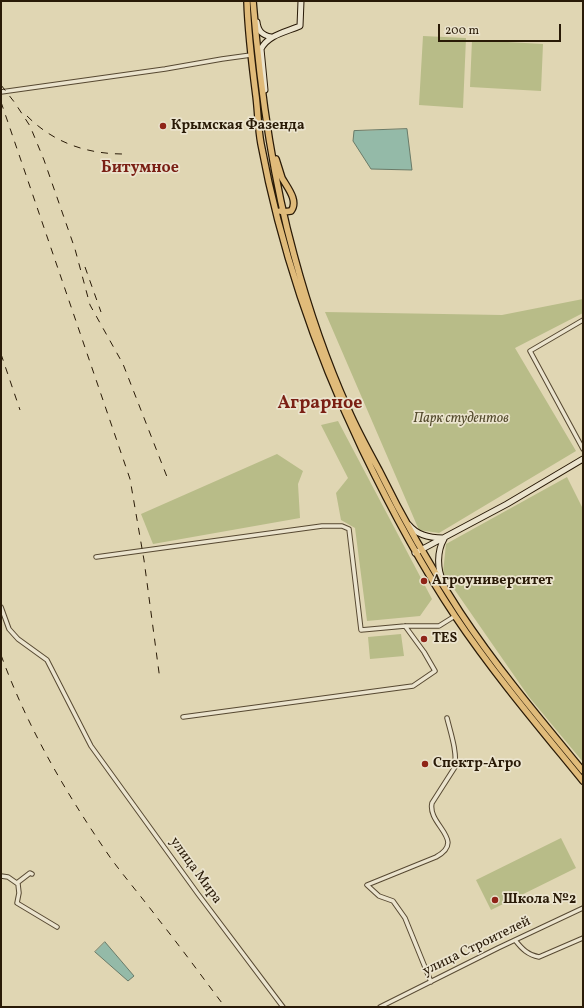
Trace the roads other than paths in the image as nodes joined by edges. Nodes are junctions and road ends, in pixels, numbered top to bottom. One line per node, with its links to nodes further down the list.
1 (246, 1): 5 (main road)
2 (254, 1): 4 (street); 7 (main road)
3 (301, 1): 4 (street)
4 (271, 37): 7 (street)
5 (251, 55): 6 (street); 9 (main road)
6 (1, 92)
7 (265, 109): 8 (main road)
8 (269, 140): 10 (main road); 10 (main road)
9 (274, 206): 10 (main road); 17 (main road)
10 (283, 212): 14 (main road)
11 (583, 320): 12 (street)
12 (583, 449)
13 (583, 459): 15 (street)
14 (404, 518): 15 (street); 16 (main road)
15 (444, 538): 16 (street); 19 (street)
16 (421, 550): 17 (street); 19 (main road)
17 (415, 553): 21 (main road)
18 (96, 557): 22 (street)
19 (447, 592): 25 (main road)
20 (1, 607): 35 (street, улица Мира)
21 (455, 616): 22 (street); 26 (main road)
22 (405, 626): 23 (street)
23 (184, 717)
24 (447, 718): 34 (street)
25 (583, 771)
26 (583, 781)
27 (32, 874): 29 (street)
28 (1, 876): 29 (street)
29 (17, 883): 31 (street)
30 (583, 908): 33 (street, улица Строителей)
31 (57, 928)
32 (583, 938): 33 (street)
33 (515, 940): 34 (street, улица Строителей)
34 (431, 982): 36 (street, улица Строителей)
35 (283, 1007)
36 (380, 1007)

